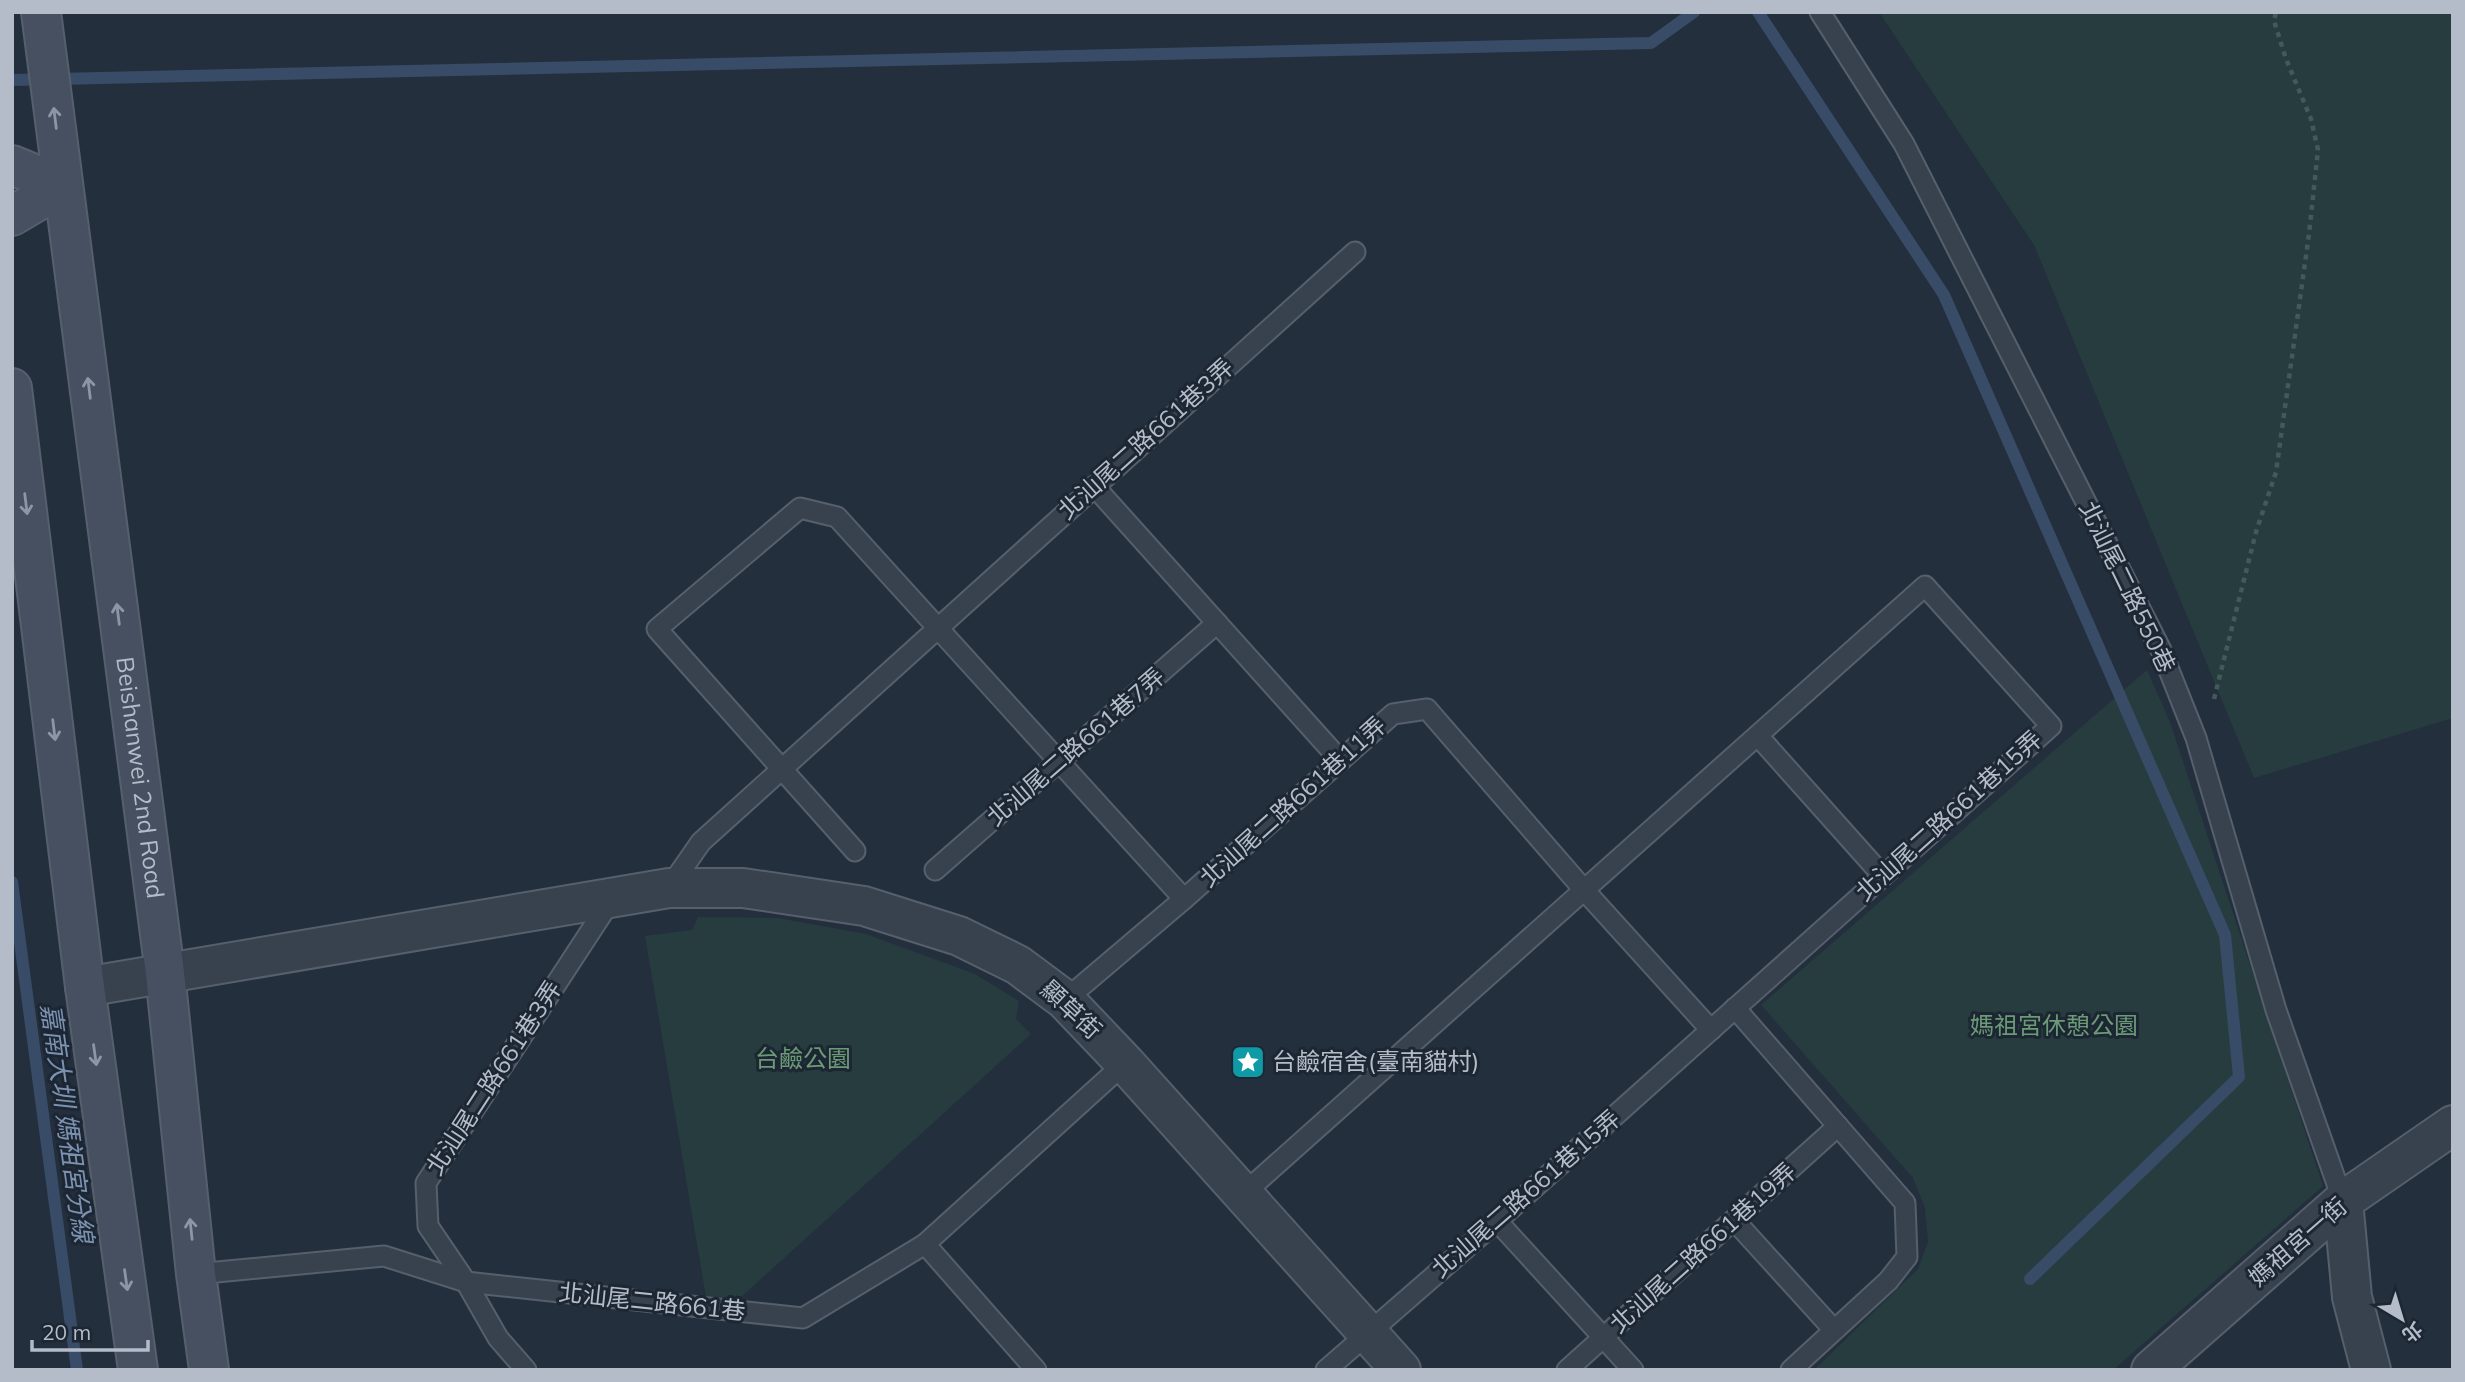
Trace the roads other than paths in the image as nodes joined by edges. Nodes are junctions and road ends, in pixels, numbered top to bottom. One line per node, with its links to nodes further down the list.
1 (41, 12): 4 (street, Beishanwei 2nd Road, one-way to 1)
2 (1819, 12): 31 (lane, 北汕尾二路550巷)
3 (12, 165): 4 (street)
4 (63, 186): 5 (street); 22 (street, Beishanwei 2nd Road, one-way to 4)
5 (12, 216)
6 (1355, 252): 8 (lane, 北汕尾二路661巷3弄)
7 (12, 388): 23 (street, one-way to 23)
8 (1094, 486): 9 (lane); 10 (lane, 北汕尾二路661巷3弄)
9 (1217, 623): 12 (lane); 13 (lane, 北汕尾二路661巷7弄)
10 (938, 627): 13 (lane); 14 (lane, 北汕尾二路661巷3弄); 14 (lane)
11 (1758, 736): 17 (lane); 17 (lane, 北汕尾二路661巷15弄); 19 (lane, 北汕尾二路661巷15弄)
12 (1340, 760): 19 (lane, 北汕尾二路661巷11弄); 21 (lane, 北汕尾二路661巷11弄)
13 (1060, 762): 16 (lane, 北汕尾二路661巷7弄); 21 (lane)
14 (782, 769): 15 (lane); 18 (lane, 北汕尾二路661巷3弄)
15 (855, 851)
16 (936, 870)
17 (1883, 876): 25 (lane, 北汕尾二路661巷15弄)
18 (669, 888): 20 (street, 顯草街); 24 (street, 顯草街)
19 (1584, 891): 26 (lane, 北汕尾二路661巷11弄); 30 (lane, 北汕尾二路661巷15弄)
20 (613, 897): 22 (street); 36 (lane, 北汕尾二路661巷3弄)
21 (1184, 899): 24 (lane, 北汕尾二路661巷11弄)
22 (164, 973): 23 (street); 35 (street, Beishanwei 2nd Road, one-way to 22)
23 (85, 987): 40 (street, one-way to 40)
24 (1065, 1000): 27 (street, 顯草街)
25 (1735, 1008): 26 (lane, 北汕尾二路661巷15弄); 29 (lane)
26 (1710, 1030): 33 (lane, 北汕尾二路661巷15弄)
27 (1125, 1063): 30 (street, 顯草街); 34 (lane, 北汕尾二路661巷)
28 (2453, 1125): 31 (street, 媽祖宮一街)
29 (1838, 1126): 32 (lane, 北汕尾二路661巷19弄); 37 (lane)
30 (1242, 1195): 38 (street, 顯草街)
31 (2343, 1201): 49 (street, 媽祖宮一街); 50 (street)
32 (1734, 1220): 37 (lane); 39 (lane, 北汕尾二路661巷19弄)
33 (1497, 1221): 38 (lane, 北汕尾二路661巷15弄); 39 (lane)
34 (925, 1244): 36 (lane, 北汕尾二路661巷); 43 (lane)
35 (196, 1275): 36 (lane, 北汕尾二路661巷); 41 (street, Beishanwei 2nd Road)
36 (466, 1282): 42 (lane, 北汕尾二路661巷3弄)
37 (1834, 1330): 48 (lane)
38 (1367, 1333): 44 (lane); 45 (street, 顯草街)
39 (1604, 1338): 46 (lane, 北汕尾二路661巷19弄); 47 (lane)
40 (138, 1370)
41 (209, 1370)
42 (526, 1370)
43 (1036, 1370)
44 (1326, 1370)
45 (1401, 1370)
46 (1567, 1370)
47 (1633, 1370)
48 (1791, 1370)
49 (2151, 1370)
50 (2371, 1370)

